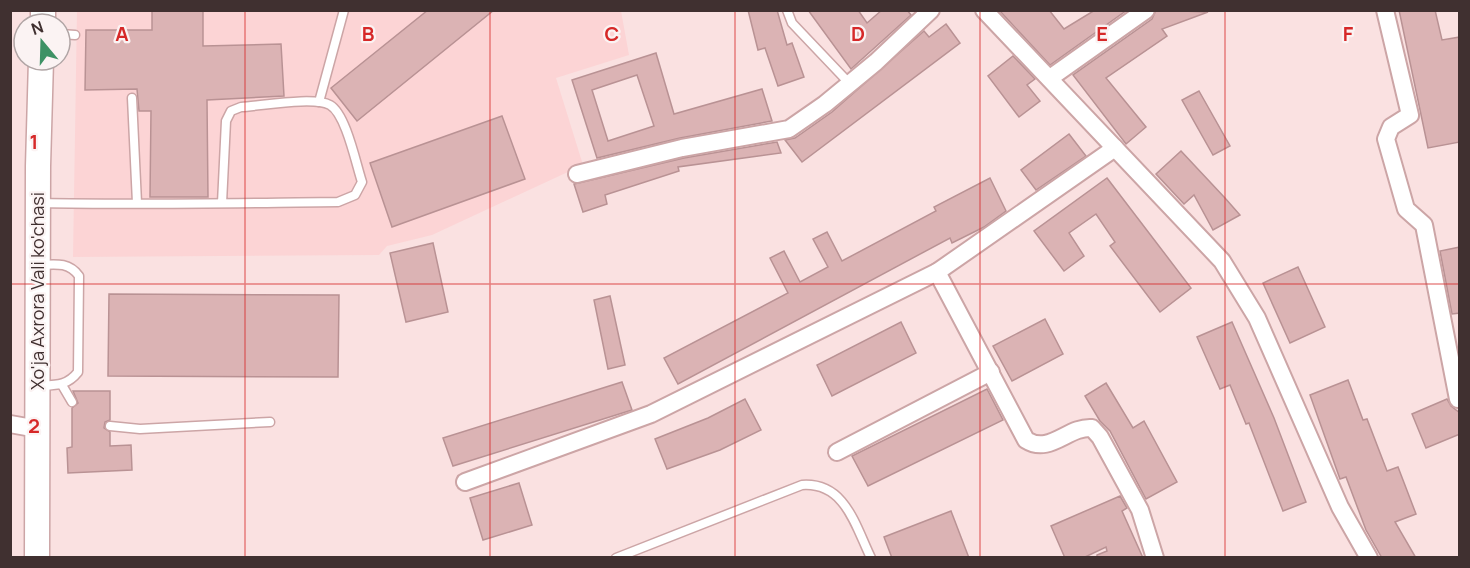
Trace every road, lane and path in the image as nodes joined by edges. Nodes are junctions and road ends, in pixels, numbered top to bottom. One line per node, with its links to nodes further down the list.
1 (344, 10): 13 (lane)
2 (787, 10): 11 (lane)
3 (931, 10): 11 (street)
4 (984, 10): 10 (street)
5 (1146, 10): 10 (street)
6 (1385, 10): 24 (street)
7 (72, 35): 8 (lane)
8 (75, 35)
9 (41, 72): 16 (main road, Xo'ja Axrora Vali ko'chasi)
10 (1050, 78): 14 (street)
11 (850, 84): 15 (street)
12 (132, 98): 18 (lane)
13 (319, 102): 17 (lane); 17 (lane)
14 (1115, 148): 20 (street); 36 (street)
15 (577, 174)
16 (38, 203): 18 (lane); 19 (main road, Xo'ja Axrora Vali ko'chasi)
17 (222, 203): 18 (lane)
18 (137, 204)
19 (38, 265): 22 (lane); 23 (main road, Xo'ja Axrora Vali ko'chasi)
20 (937, 272): 21 (street); 31 (street)
21 (991, 372): 30 (street); 35 (street)
22 (62, 385): 23 (lane); 25 (lane)
23 (38, 386): 29 (main road, Xo'ja Axrora Vali ko'chasi)
24 (1458, 399)
25 (72, 402)
26 (270, 422): 28 (lane)
27 (10, 424): 29 (street)
28 (110, 426)
29 (38, 429): 32 (main road, Xo'ja Axrora Vali ko'chasi)
30 (837, 452)
31 (465, 482)
32 (37, 558)
33 (616, 558): 34 (lane)
34 (871, 558)
35 (1155, 558)
36 (1369, 558)

